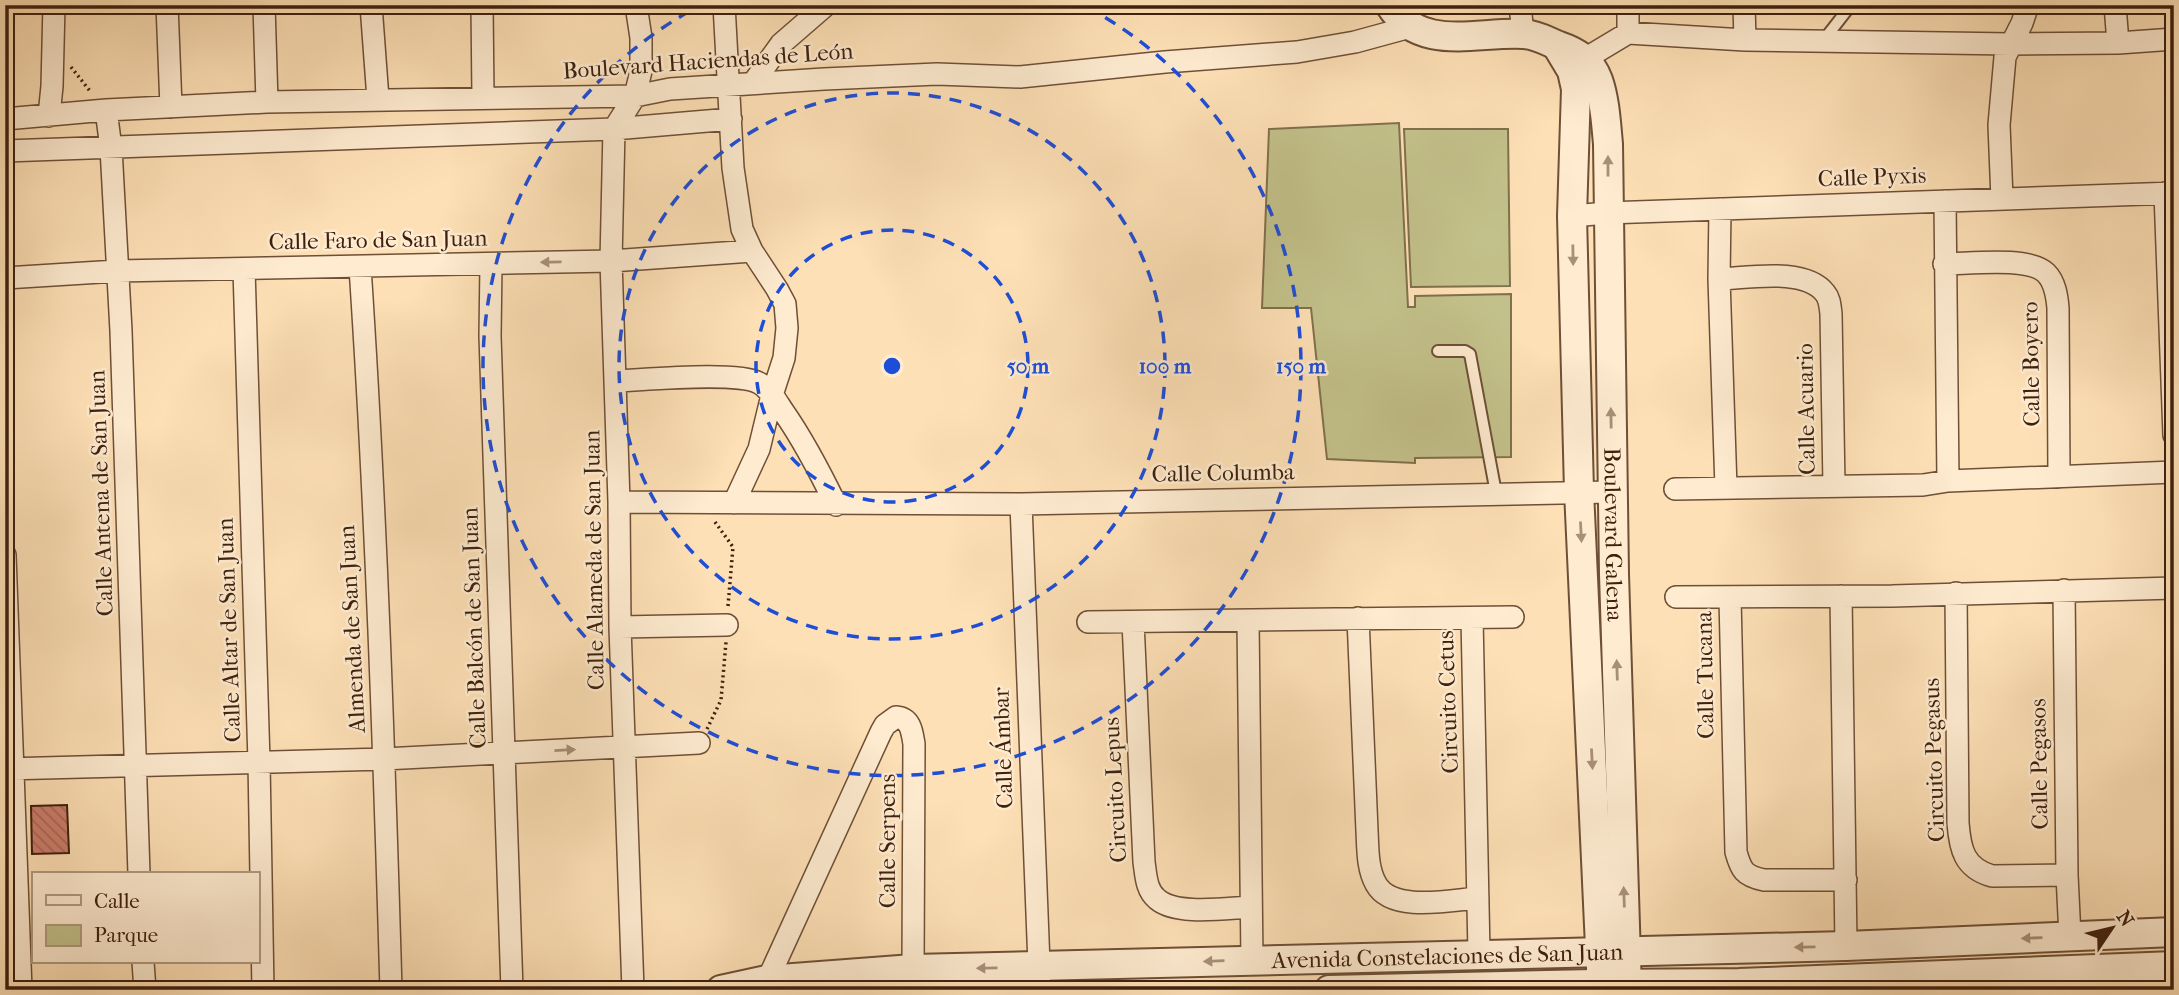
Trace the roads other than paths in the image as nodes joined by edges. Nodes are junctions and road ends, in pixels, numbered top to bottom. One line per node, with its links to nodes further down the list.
1 (54, 5): 33 (street)
2 (167, 5): 31 (street)
3 (264, 5): 30 (street)
4 (371, 5): 29 (street)
5 (482, 5): 28 (street)
6 (636, 5): 27 (street)
7 (724, 5): 26 (street)
8 (825, 5): 25 (street)
9 (1390, 5): 16 (street)
10 (1520, 5): 18 (street)
11 (1628, 5): 17 (street)
12 (1744, 5): 19 (street)
13 (1851, 5): 21 (lane)
14 (2028, 5): 23 (street)
15 (2115, 5): 22 (street)
16 (1410, 27): 18 (street); 25 (street, Boulevard Haciendas de León)
17 (1628, 33): 19 (street); 24 (street)
18 (1523, 34): 24 (street)
19 (1745, 40): 21 (street)
20 (2174, 40): 22 (street)
21 (1823, 41): 23 (street)
22 (2118, 43): 23 (street)
23 (2011, 44): 40 (street)
24 (1577, 68): 43 (street, Boulevard Galena, one-way to 24); 44 (street, Boulevard Galena)
25 (753, 83): 26 (street, Boulevard Haciendas de León)
26 (727, 85): 27 (street, Boulevard Haciendas de León); 35 (street)
27 (635, 96): 28 (street, Boulevard Haciendas de León); 36 (street)
28 (483, 98): 29 (street, Boulevard Haciendas de León)
29 (378, 99): 30 (street, Boulevard Haciendas de León)
30 (267, 103): 31 (street, Boulevard Haciendas de León)
31 (171, 107): 32 (street, Boulevard Haciendas de León)
32 (106, 110): 33 (street, Boulevard Haciendas de León); 37 (street, Calle Antena de San Juan)
33 (49, 116): 34 (street, Boulevard Haciendas de León)
34 (5, 119)
35 (731, 120): 36 (street); 45 (street)
36 (614, 129): 37 (street); 47 (street, Calle Alameda de San Juan)
37 (111, 148): 38 (street); 52 (street, Calle Antena de San Juan)
38 (5, 151)
39 (2169, 193): 40 (street, Calle Pyxis); 46 (street)
40 (2002, 199): 41 (street, Calle Pyxis)
41 (1945, 201): 42 (street, Calle Pyxis); 49 (street)
42 (1720, 209): 43 (street, Calle Pyxis); 54 (street)
43 (1607, 213): 44 (street, Calle Pyxis); 66 (street, Boulevard Galena, one-way to 43)
44 (1572, 216): 65 (street, Boulevard Galena, one-way to 65)
45 (752, 251): 47 (street, Calle Faro de San Juan); 57 (street)
46 (2171, 258): 58 (street)
47 (611, 261): 48 (street, Calle Faro de San Juan, one-way to 48); 56 (street, Calle Alameda de San Juan)
48 (491, 264): 50 (street, Calle Faro de San Juan); 90 (street, Calle Balcón de San Juan)
49 (1944, 264): 60 (street, Calle Boyero); 61 (street)
50 (360, 267): 51 (street, Calle Faro de San Juan); 91 (street, Almenda de San Juan)
51 (244, 269): 52 (street, Calle Faro de San Juan); 92 (street, Calle Altar de San Juan)
52 (117, 271): 53 (street, Calle Faro de San Juan); 93 (street, Calle Antena de San Juan)
53 (5, 278)
54 (1719, 279): 62 (street, Calle Acuario); 63 (street)
55 (1438, 351): 67 (lane)
56 (615, 381): 57 (street); 68 (street, Calle Alameda de San Juan)
57 (772, 395): 69 (street); 71 (street)
58 (2174, 435)
59 (2174, 472): 60 (street)
60 (2059, 477): 61 (street)
61 (1948, 481): 62 (street)
62 (1834, 486): 63 (street, Calle Acuario)
63 (1726, 488): 64 (street, Calle Acuario)
64 (1675, 489)
65 (1578, 491): 66 (street, Calle Columba); 67 (street, Calle Columba); 103 (street, Boulevard Galena, one-way to 103)
66 (1612, 492): 103 (street, Boulevard Galena, one-way to 66)
67 (1496, 493): 70 (street, Calle Columba)
68 (619, 502): 69 (street, Calle Columba); 87 (street, Calle Alameda de San Juan)
69 (734, 503): 71 (street, Calle Columba)
70 (1021, 504): 71 (street, Calle Columba); 109 (street, Calle Ámbar)
71 (836, 505)
72 (5, 555): 94 (street)
73 (2173, 588): 74 (street); 79 (street)
74 (2064, 590): 75 (street); 96 (street, Calle Pegasos)
75 (1956, 593): 76 (street); 96 (street, Circuito Pegasus)
76 (1841, 596): 78 (street, Calle Tucana); 97 (street)
77 (1676, 597): 78 (street)
78 (1730, 598): 97 (street, Calle Tucana)
79 (2174, 600)
80 (1513, 617): 82 (street)
81 (1359, 618): 82 (street, Circuito Cetus); 83 (street, Circuito Cetus); 98 (street)
82 (1472, 618): 98 (street, Circuito Cetus)
83 (1248, 621): 85 (street, Circuito Cetus); 99 (street)
84 (1088, 622): 85 (street, Circuito Cetus)
85 (1133, 622): 99 (street, Circuito Lepus)
86 (727, 625): 87 (street)
87 (620, 627): 89 (street, Calle Alameda de San Juan)
88 (699, 743): 89 (street)
89 (625, 746): 90 (street, one-way to 89); 120 (street, Calle Alameda de San Juan)
90 (506, 753): 91 (street); 119 (street, Calle Balcón de San Juan)
91 (384, 759): 92 (street); 118 (street, Almenda de San Juan)
92 (259, 762): 93 (street); 117 (street, Calle Altar de San Juan)
93 (137, 766): 94 (street); 95 (street, Calle Antena de San Juan)
94 (9, 769): 115 (street)
95 (139, 872)
96 (2067, 875): 101 (street, Calle Pegasos)
97 (1846, 880): 102 (street)
98 (1478, 898): 104 (street, Circuito Cetus)
99 (1251, 907): 105 (street)
100 (2174, 932): 101 (street, Avenida Constelaciones de San Juan)
101 (2070, 937): 102 (street, Avenida Constelaciones de San Juan, one-way to 102)
102 (1846, 946): 103 (street, Avenida Constelaciones de San Juan, one-way to 103)
103 (1613, 951): 104 (street, Avenida Constelaciones de San Juan); 113 (street, Boulevard Galena)
104 (1479, 953): 105 (street, Avenida Constelaciones de San Juan)
105 (1252, 960): 109 (street, Avenida Constelaciones de San Juan, one-way to 109)
106 (143, 964): 116 (street)
107 (2174, 967): 110 (street, Avenida Constelaciones de San Juan)
108 (913, 969): 109 (street, Avenida Constelaciones de San Juan, one-way to 108); 111 (street, Avenida Constelaciones de San Juan); 111 (street, Calle Serpens)
109 (1039, 978)
110 (1964, 982): 112 (street, Avenida Constelaciones de San Juan)
111 (765, 985): 121 (street, Avenida Constelaciones de San Juan)
112 (1739, 986): 113 (street, Avenida Constelaciones de San Juan)
113 (1614, 987): 114 (street, Avenida Constelaciones de San Juan)
114 (1372, 989): 122 (street, Avenida Constelaciones de San Juan)
115 (21, 990)
116 (145, 990)
117 (263, 990)
118 (391, 990)
119 (512, 990)
120 (633, 990)
121 (721, 990)
122 (1329, 990)

